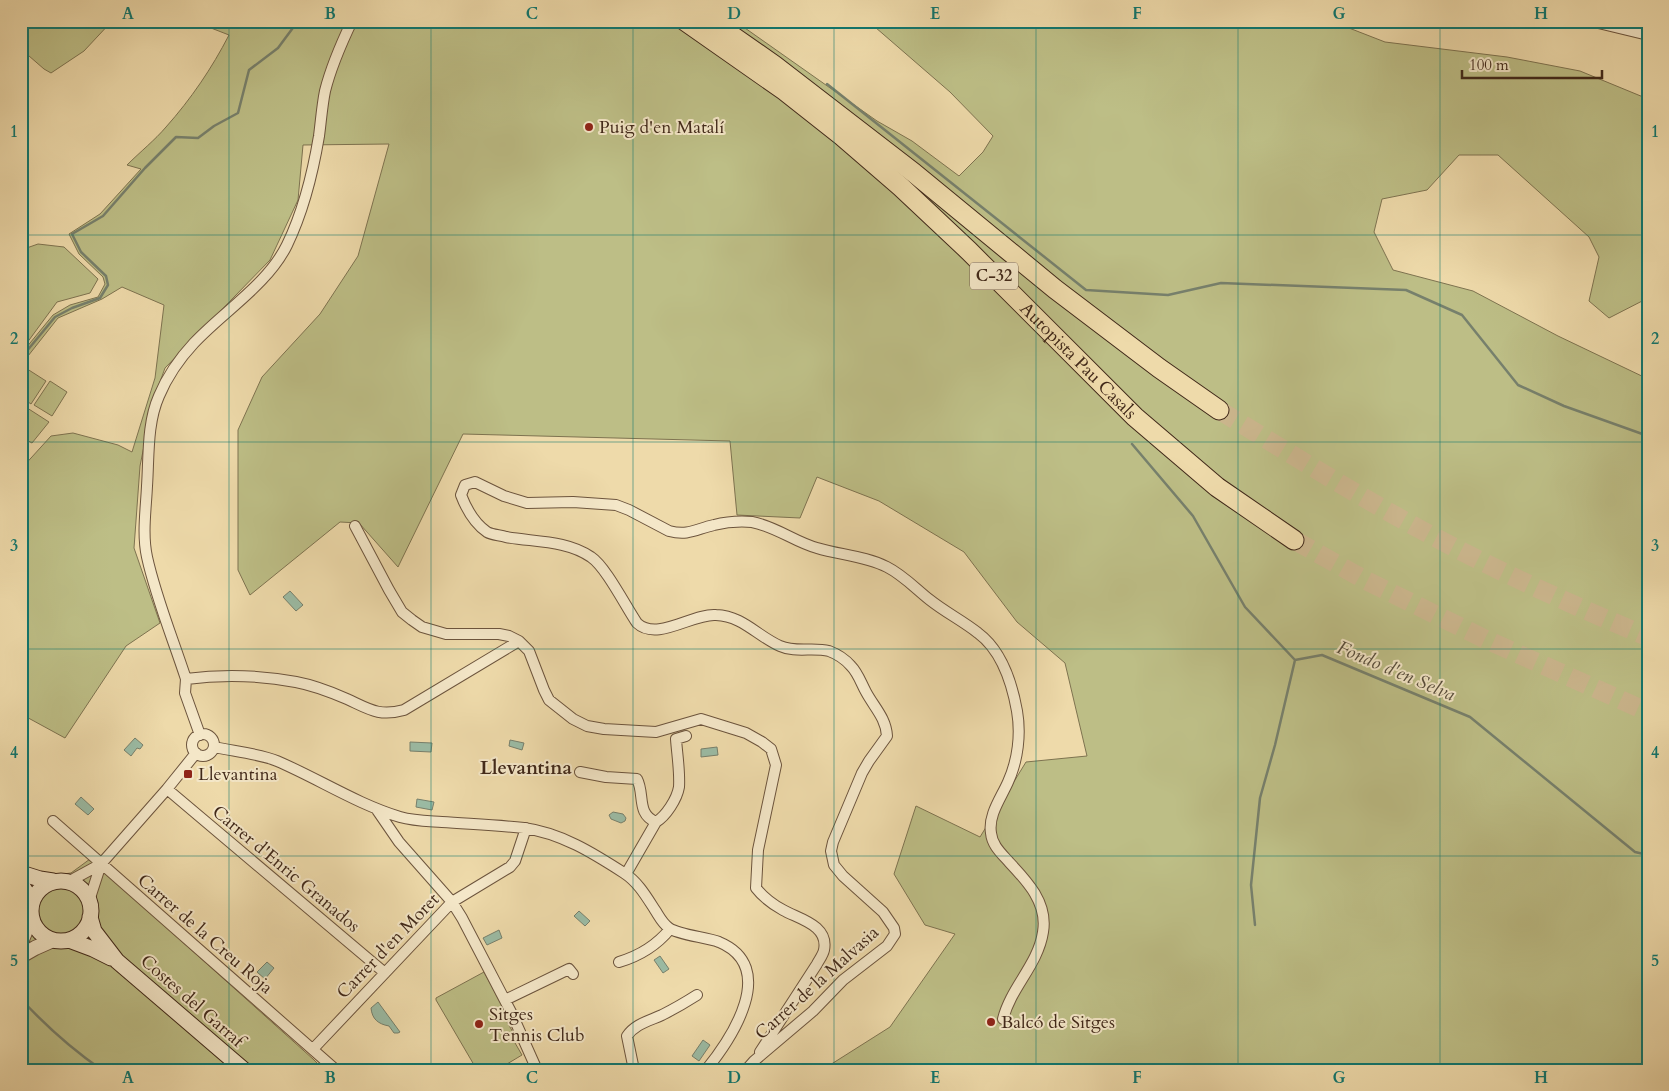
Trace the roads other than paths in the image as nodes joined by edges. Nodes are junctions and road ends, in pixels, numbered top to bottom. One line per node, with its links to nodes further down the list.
1 (352, 21): 10 (street)
2 (685, 21): 8 (highway, Autopista Pau Casals / C-32)
3 (711, 21): 6 (highway, Autopista Pau Casals / C-32)
4 (1590, 21): 5 (street)
5 (1648, 35)
6 (1220, 410)
7 (356, 526): 9 (street)
8 (1294, 540)
9 (519, 641): 10 (street); 44 (street)
10 (186, 679): 11 (street)
11 (200, 735): 13 (street); 14 (street)
12 (686, 736): 19 (street)
13 (214, 747): 14 (street); 17 (street)
14 (196, 753): 16 (street)
15 (580, 772): 19 (street)
16 (167, 789): 21 (street); 38 (street, Carrer d'Enric Granados)
17 (376, 810): 20 (street); 28 (street)
18 (53, 821): 21 (street, Carrer de la Creu Roja)
19 (656, 822): 23 (street)
20 (526, 828): 23 (street); 28 (street, Carrer d'en Moret)
21 (101, 864): 24 (street); 27 (street); 43 (street, Carrer de la Creu Roja)
22 (21, 873): 24 (main road)
23 (626, 874): 31 (street)
24 (60, 882): 26 (main road); 27 (main road)
25 (21, 884): 26 (main road)
26 (32, 901): 30 (main road)
27 (89, 901): 29 (main road)
28 (452, 902): 38 (street, Carrer d'en Moret); 41 (street)
29 (90, 917): 33 (main road); 36 (main road)
30 (31, 918): 32 (main road); 34 (street)
31 (670, 929): 37 (street); 49 (street)
32 (53, 940): 33 (main road); 35 (street)
33 (69, 940): 36 (main road)
34 (21, 942)
35 (21, 956)
36 (116, 961): 45 (main road, Costes del Garraf)
37 (619, 962)
38 (385, 973): 43 (street, Carrer d'en Moret)
39 (573, 974): 41 (street)
40 (697, 995): 48 (street)
41 (505, 1000): 47 (street)
42 (1003, 1018): 44 (street, Carrer de la Malvasia)
43 (313, 1049): 46 (street, Carrer de la Creu Roja)
44 (754, 1061): 50 (street, Carrer de la Malvasia)
45 (244, 1070)
46 (336, 1070)
47 (537, 1070)
48 (634, 1070)
49 (706, 1070)
50 (746, 1070)

